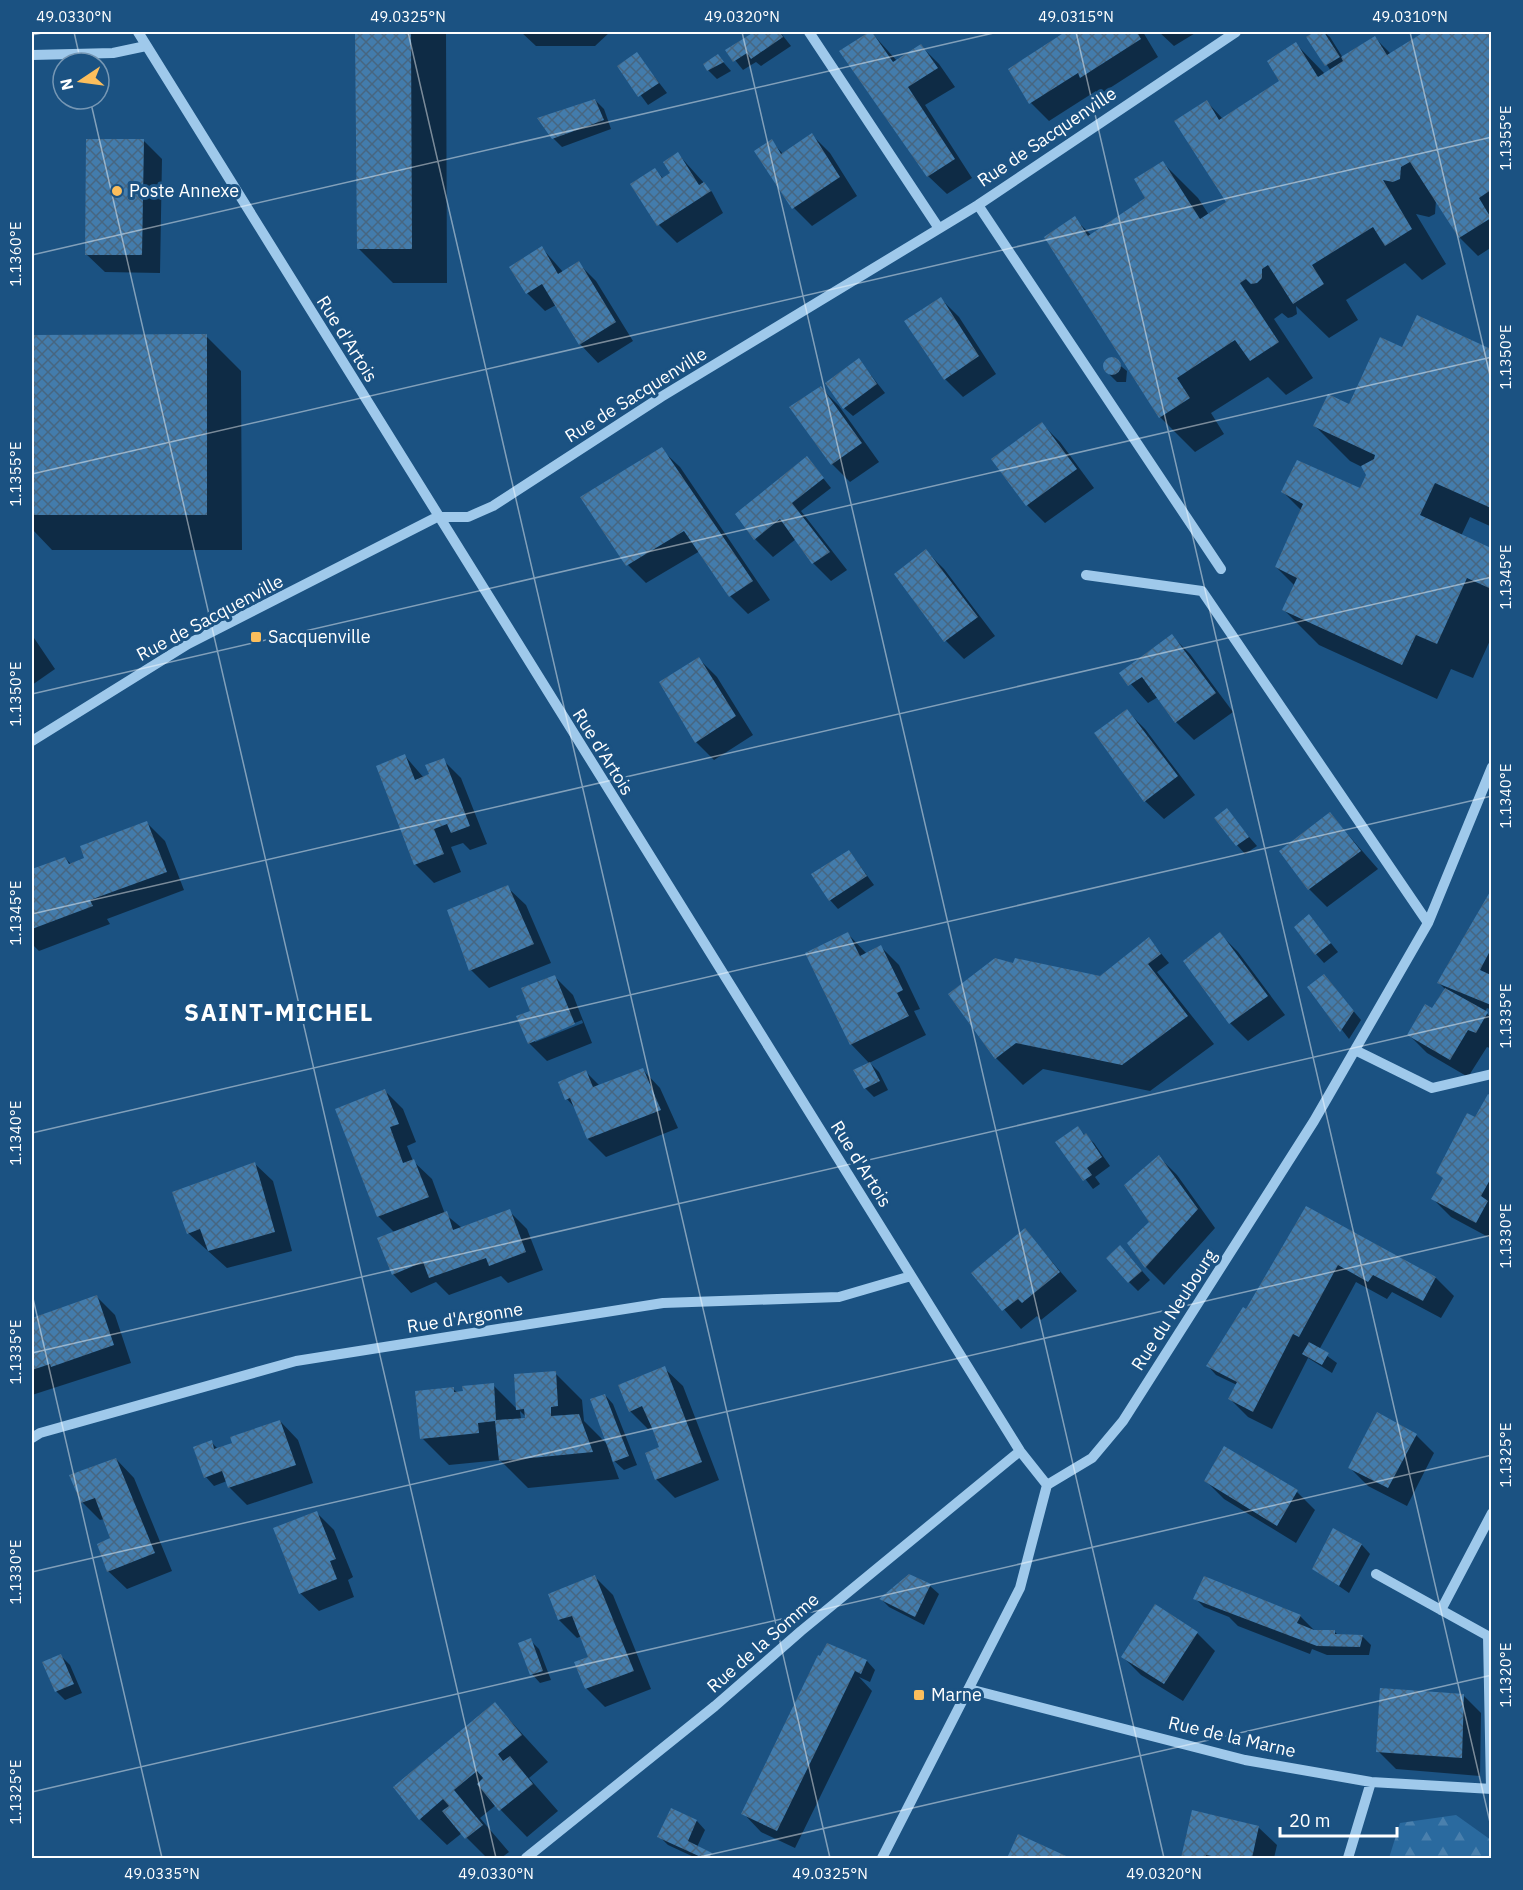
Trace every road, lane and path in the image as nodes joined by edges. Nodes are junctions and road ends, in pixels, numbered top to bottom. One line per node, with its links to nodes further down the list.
1 (138, 32): 4 (street, Rue d'Artois)
2 (809, 32): 7 (street)
3 (1236, 32): 6 (street, Rue de Sacquenville)
4 (146, 46): 5 (street); 8 (street, Rue d'Artois)
5 (32, 55)
6 (978, 204): 7 (street, Rue de Sacquenville); 9 (street)
7 (938, 227): 8 (street, Rue de Sacquenville)
8 (437, 517): 11 (street, Rue de Sacquenville); 16 (street, Rue d'Artois)
9 (1221, 569)
10 (1086, 575): 13 (street)
11 (32, 741)
12 (1491, 767): 13 (street, Rue du Neubourg)
13 (1428, 923): 14 (street, Rue du Neubourg)
14 (1355, 1050): 15 (street); 19 (street, Rue du Neubourg)
15 (1491, 1074)
16 (911, 1276): 17 (street, Rue d'Argonne); 18 (street, Rue d'Artois)
17 (32, 1438)
18 (1020, 1451): 19 (street, Rue d'Artois); 26 (street, Rue de la Somme)
19 (1047, 1485): 23 (street)
20 (1491, 1513): 22 (street)
21 (1376, 1574): 22 (street)
22 (1440, 1610): 25 (street)
23 (969, 1689): 24 (street, Rue de la Marne); 27 (street)
24 (1371, 1782): 25 (street, Rue de la Marne); 28 (street)
25 (1491, 1789)
26 (526, 1858)
27 (882, 1858)
28 (1348, 1858)

